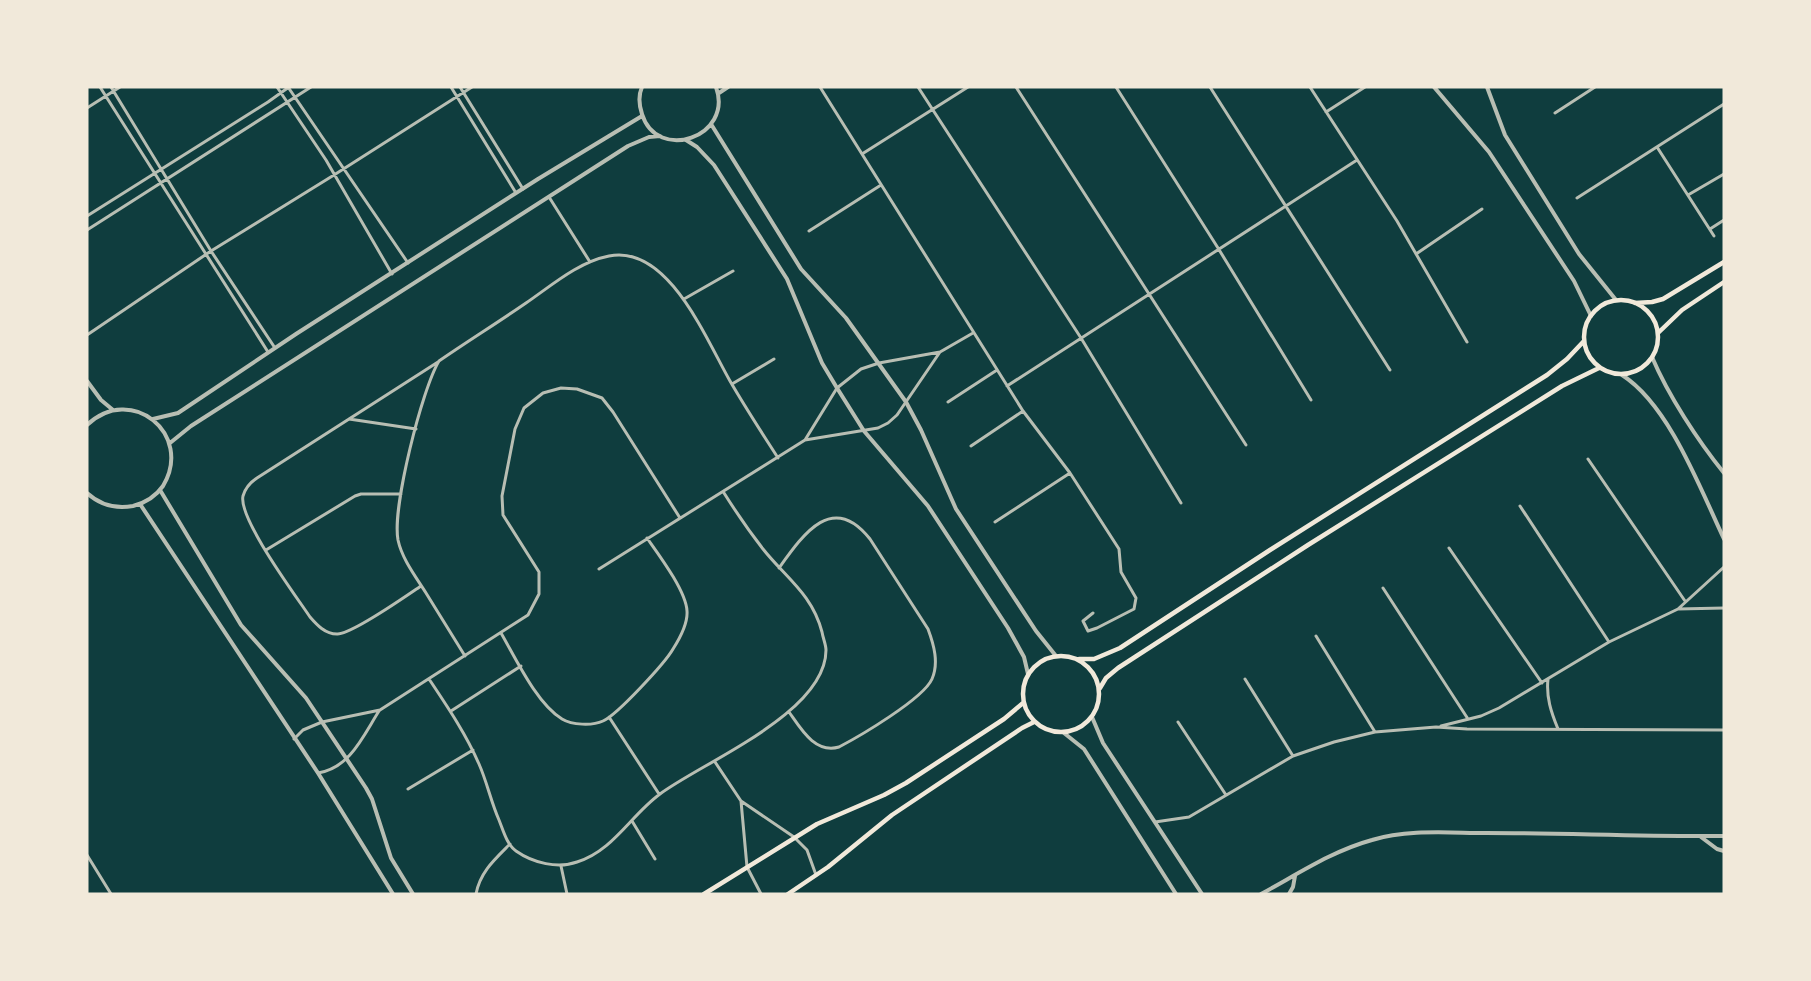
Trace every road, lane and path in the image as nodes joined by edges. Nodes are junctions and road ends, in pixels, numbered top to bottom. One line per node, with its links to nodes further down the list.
1 (100, 87): 27 (street)
2 (120, 87): 23 (street)
3 (277, 87): 25 (street)
4 (288, 87): 25 (street); 28 (street)
5 (311, 87): 28 (street)
6 (451, 87): 29 (street)
7 (460, 87): 24 (street)
8 (472, 87): 24 (street)
9 (642, 87): 36 (street)
10 (716, 87): 26 (street)
11 (728, 87): 26 (street)
12 (820, 87): 41 (street)
13 (918, 87): 33 (street)
14 (968, 87): 33 (street)
15 (1016, 87): 74 (street)
16 (1116, 87): 64 (street)
17 (1210, 87): 56 (street)
18 (1310, 87): 34 (street)
19 (1364, 87): 34 (street)
20 (1434, 87): 78 (street)
21 (1487, 87): 76 (street)
22 (1595, 87): 35 (street)
23 (112, 89): 27 (street); 43 (street)
24 (464, 92): 29 (street); 51 (street)
25 (281, 93): 30 (street); 43 (street)
26 (718, 93): 37 (street)
27 (106, 95): 32 (street); 45 (street)
28 (295, 96): 30 (street); 44 (street)
29 (457, 97): 44 (street); 52 (street)
30 (287, 102): 47 (street); 48 (street)
31 (1724, 104): 40 (street)
32 (87, 108)
33 (932, 109): 41 (street); 82 (street)
34 (1326, 112): 42 (street)
35 (1555, 113)
36 (642, 116): 38 (street); 51 (street)
37 (711, 124): 39 (street); 91 (street)
38 (660, 136): 39 (street); 54 (street)
39 (686, 140): 99 (street)
40 (1657, 147): 53 (street); 55 (street)
41 (862, 154): 50 (street)
42 (1357, 160): 56 (street); 66 (street)
43 (161, 169): 45 (street); 48 (street)
44 (344, 169): 47 (street); 70 (street)
45 (154, 174): 49 (street); 58 (street)
46 (1724, 174): 53 (street)
47 (334, 176): 65 (street); 72 (street)
48 (167, 179): 49 (street); 65 (street)
49 (160, 184): 61 (street); 67 (street)
50 (881, 185): 62 (street); 79 (street)
51 (523, 189): 52 (street)
52 (516, 194): 70 (street)
53 (1688, 195): 60 (street)
54 (549, 197): 68 (street); 111 (street)
55 (1577, 198)
56 (1286, 205): 64 (street); 94 (street)
57 (1482, 209): 66 (street)
58 (87, 216)
59 (1724, 220): 60 (street)
60 (1710, 229): 63 (street)
61 (87, 230)
62 (809, 231)
63 (1714, 236)
64 (1218, 248): 74 (street); 100 (street)
65 (211, 251): 67 (street); 85 (street)
66 (1416, 254): 84 (street)
67 (205, 255): 81 (street); 86 (street)
68 (590, 262): 75 (street); 90 (street)
69 (1724, 262): 77 (main road)
70 (408, 263): 72 (street)
71 (733, 271): 75 (street)
72 (392, 274): 85 (street)
73 (1724, 282): 80 (main road)
74 (1149, 293): 82 (street); 113 (street)
75 (684, 299): 97 (street)
76 (1616, 300): 77 (main road); 78 (main road)
77 (1635, 303): 80 (main road)
78 (1591, 316): 83 (main road)
79 (974, 332): 87 (street); 93 (street)
80 (1658, 333): 88 (main road)
81 (87, 335)
82 (1081, 338): 98 (street); 123 (street)
83 (1584, 341): 92 (main road); 146 (main road)
84 (1467, 342)
85 (275, 348): 86 (street)
86 (268, 352): 105 (street)
87 (940, 352): 91 (street); 101 (street)
88 (1653, 357): 95 (main road); 117 (street)
89 (774, 359): 97 (street)
90 (439, 361): 106 (street); 108 (street)
91 (879, 363): 99 (street); 101 (street)
92 (1599, 368): 95 (main road); 153 (main road)
93 (997, 370): 98 (street); 102 (street)
94 (1390, 370)
95 (1622, 375): 129 (street)
96 (87, 381): 103 (street)
97 (732, 384): 114 (street)
98 (1007, 386): 104 (street)
99 (837, 388): 109 (street); 110 (street)
100 (1311, 400)
101 (906, 402): 109 (street); 145 (street)
102 (948, 402)
103 (113, 410): 105 (street); 107 (street)
104 (1023, 411): 112 (street); 116 (street)
105 (153, 419): 111 (street)
106 (347, 419): 108 (street); 131 (street)
107 (87, 424)
108 (416, 429): 121 (street)
109 (864, 431): 110 (street); 148 (street)
110 (806, 440): 114 (street)
111 (170, 443): 118 (street)
112 (971, 446)
113 (1246, 446)
114 (778, 458): 120 (street)
115 (1588, 459): 137 (street)
116 (1070, 472): 127 (street); 140 (street)
117 (1724, 473)
118 (160, 490): 124 (street); 161 (street)
119 (87, 493): 122 (street)
120 (724, 493): 126 (street); 134 (street)
121 (401, 494): 131 (street); 135 (street)
122 (90, 498): 124 (street)
123 (1181, 503)
124 (140, 504): 169 (street)
125 (1520, 506): 143 (street)
126 (680, 518): 128 (street); 141 (street)
127 (995, 522)
128 (647, 538): 133 (street); 158 (street)
129 (1724, 539)
130 (1449, 548): 152 (street)
131 (266, 550): 135 (street)
132 (1724, 567): 137 (street)
133 (599, 568)
134 (779, 568): 157 (street); 157 (street)
135 (421, 586): 144 (street)
136 (1383, 588): 160 (street)
137 (1685, 601): 139 (street)
138 (1724, 608): 139 (street)
139 (1678, 609): 143 (street)
140 (1093, 613)
141 (501, 633): 144 (street); 147 (street)
142 (1316, 636): 167 (street)
143 (1609, 642): 151 (street)
144 (465, 656): 149 (street)
145 (1056, 656): 146 (main road); 148 (main road)
146 (1079, 659): 153 (main road)
147 (521, 666): 156 (street); 158 (street)
148 (1028, 674): 154 (main road)
149 (429, 679): 155 (street); 156 (street)
150 (1245, 679): 171 (street)
151 (1548, 679): 152 (street); 165 (street)
152 (1542, 683): 160 (street)
153 (1100, 688): 159 (main road)
154 (1023, 703): 162 (main road); 182 (main road)
155 (380, 710): 161 (street); 172 (street)
156 (451, 711): 170 (street)
157 (789, 712): 173 (street)
158 (609, 717): 176 (street)
159 (1092, 717): 168 (main road); 180 (street)
160 (1468, 719): 164 (street)
161 (322, 722): 169 (street); 172 (street)
162 (1035, 722): 168 (main road); 190 (main road)
163 (1178, 722): 177 (street)
164 (1436, 727): 165 (street); 167 (street)
165 (1558, 729): 166 (street)
166 (1724, 730)
167 (1376, 732): 171 (street)
168 (1064, 733): 200 (street)
169 (294, 739): 174 (street)
170 (473, 750): 175 (street); 184 (street)
171 (1293, 756): 177 (street)
172 (346, 760): 174 (street); 194 (street)
173 (715, 762): 176 (street); 178 (street)
174 (318, 773): 193 (street)
175 (408, 789)
176 (659, 795): 179 (street)
177 (1226, 795): 180 (street)
178 (741, 801): 182 (street); 189 (street)
179 (632, 821): 187 (street); 188 (street)
180 (1154, 822): 201 (street)
181 (1724, 836): 183 (street)
182 (794, 837): 189 (main road); 190 (street)
183 (1700, 837): 185 (street); 191 (street)
184 (510, 844): 188 (street); 195 (street)
185 (1724, 851)
186 (87, 855): 192 (street)
187 (655, 859)
188 (561, 866): 196 (street)
189 (747, 867): 197 (main road); 198 (street)
190 (816, 875): 199 (main road)
191 (1295, 875): 202 (street); 203 (street)
192 (111, 894)
193 (393, 894)
194 (412, 894)
195 (476, 894)
196 (567, 894)
197 (704, 894)
198 (761, 894)
199 (788, 894)
200 (1176, 894)
201 (1202, 894)
202 (1261, 894)
203 (1289, 894)

